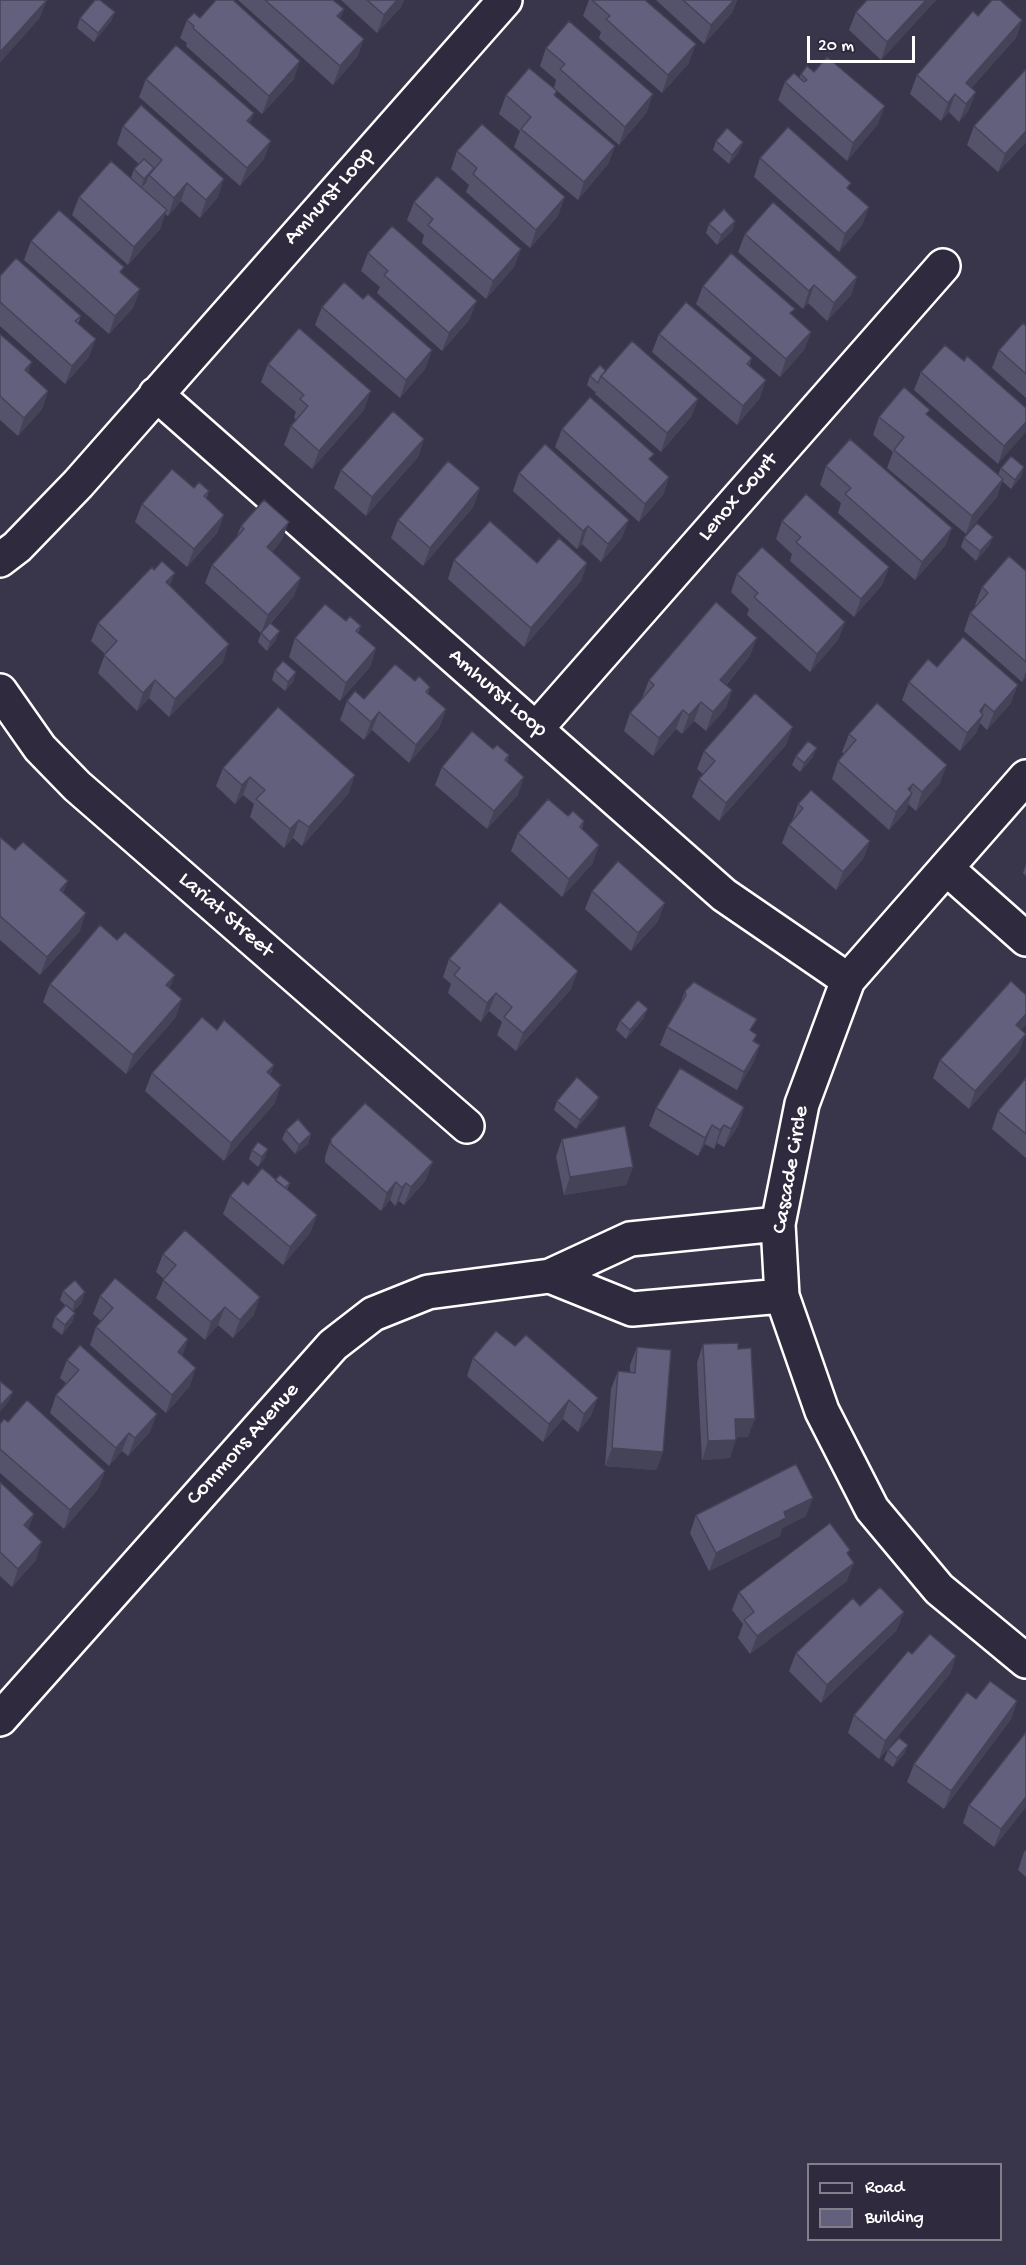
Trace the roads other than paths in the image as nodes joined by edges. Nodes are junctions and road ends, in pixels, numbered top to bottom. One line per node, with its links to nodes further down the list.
1 (505, 0): 3 (street, Amhurst Loop)
2 (943, 266): 6 (street, Lenox Court)
3 (156, 394): 4 (street, Amhurst Loop); 6 (street, Amhurst Loop)
4 (0, 560)
5 (0, 690): 11 (street, Lariat Street)
6 (536, 729): 10 (street, Amhurst Loop)
7 (1026, 777): 8 (street, Cascade Circle)
8 (946, 868): 9 (street); 10 (street, Cascade Circle)
9 (1026, 939)
10 (848, 980): 12 (street, Cascade Circle)
11 (466, 1126)
12 (778, 1224): 13 (street, Commons Avenue); 14 (street, Cascade Circle)
13 (550, 1276): 14 (street, Commons Avenue); 16 (street, Commons Avenue)
14 (782, 1296): 15 (street, Cascade Circle)
15 (1026, 1661)
16 (0, 1719)

